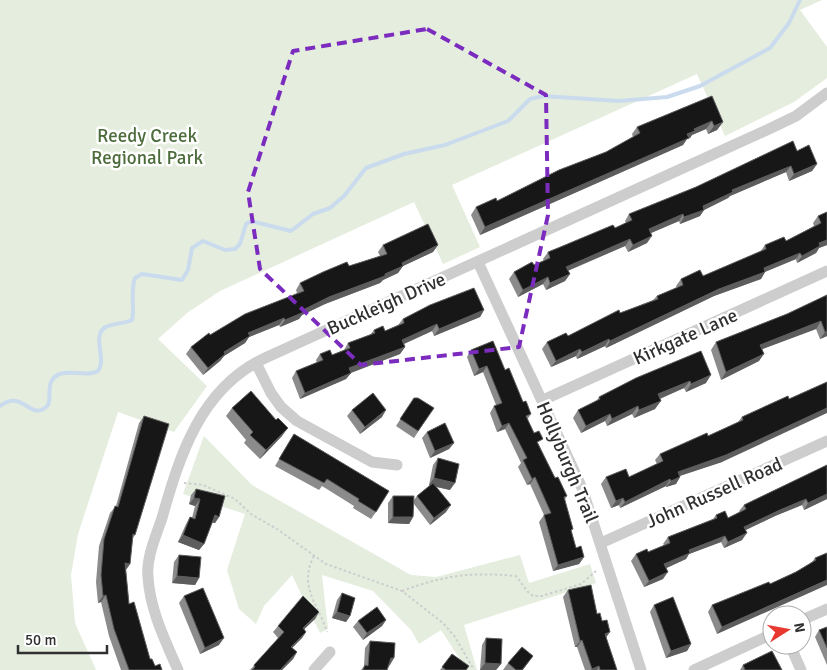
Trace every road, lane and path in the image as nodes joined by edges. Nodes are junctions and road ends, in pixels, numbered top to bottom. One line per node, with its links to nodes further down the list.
1 (827, 93): 2 (street, Buckleigh Drive)
2 (478, 262): 4 (street, Buckleigh Drive); 5 (street, Hollyburgh Trail)
3 (827, 271): 5 (street, Kirkgate Lane)
4 (256, 363): 7 (street); 19 (street, Buckleigh Drive)
5 (543, 400): 9 (street, Hollyburgh Trail)
6 (827, 442): 9 (street, John Russell Road)
7 (397, 464)
8 (182, 482): 10 (path)
9 (600, 542): 22 (street, Hollyburgh Trail)
10 (314, 556): 12 (path); 15 (path)
11 (597, 570): 12 (path)
12 (402, 591): 21 (path)
13 (827, 609): 14 (street)
14 (812, 616)
15 (327, 632)
16 (762, 639): 23 (street)
17 (330, 652): 20 (street)
18 (794, 655): 24 (street)
19 (178, 670)
20 (314, 670)
21 (474, 670)
22 (641, 670)
23 (694, 670)
24 (801, 670)

